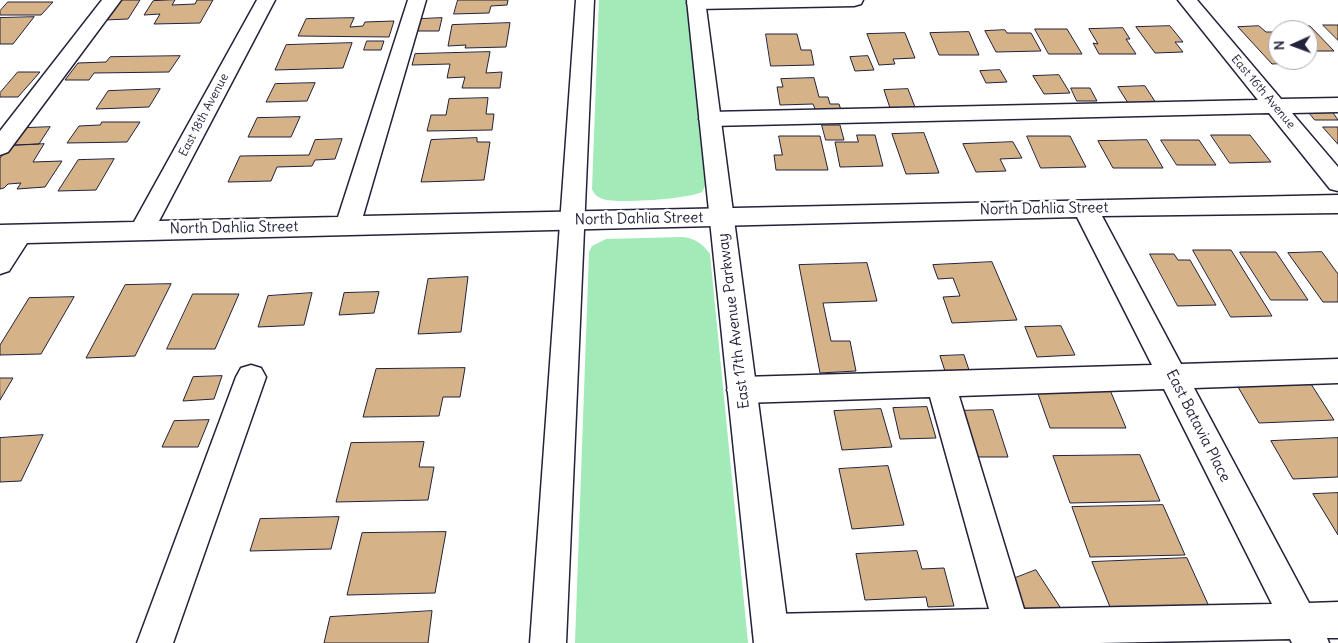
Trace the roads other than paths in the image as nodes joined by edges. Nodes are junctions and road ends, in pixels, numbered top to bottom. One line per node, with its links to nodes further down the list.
1 (112, 0): 11 (street)
2 (266, 0): 18 (street, East 18th Avenue)
3 (417, 0): 17 (street)
4 (585, 0): 16 (street)
5 (854, 0): 7 (street)
6 (1187, 0): 9 (street, East 16th Avenue)
7 (696, 1): 10 (street, East 17th Avenue Parkway)
8 (1338, 105): 9 (street)
9 (1275, 106): 10 (street); 12 (street, East 16th Avenue)
10 (710, 119): 15 (street, East 17th Avenue Parkway)
11 (0, 147)
12 (1338, 183)
13 (1338, 204): 14 (street, North Dahlia Street)
14 (1086, 208): 15 (street, North Dahlia Street); 22 (street, East Batavia Place)
15 (722, 217): 16 (street, North Dahlia Street); 25 (street, East 17th Avenue Parkway)
16 (571, 220): 17 (street, North Dahlia Street); 31 (street)
17 (348, 225): 18 (street, North Dahlia Street)
18 (142, 230): 19 (street, North Dahlia Street)
19 (10, 234): 20 (street)
20 (0, 264)
21 (1338, 371): 22 (street)
22 (1172, 376): 24 (street); 28 (street, East Batavia Place)
23 (251, 377): 30 (street)
24 (941, 384): 25 (street); 27 (street)
25 (742, 390): 29 (street, East 17th Avenue Parkway)
26 (1338, 620): 28 (street)
27 (1012, 627): 28 (street); 29 (street)
28 (1305, 632)
29 (772, 638)
30 (155, 643)
31 (548, 643)

